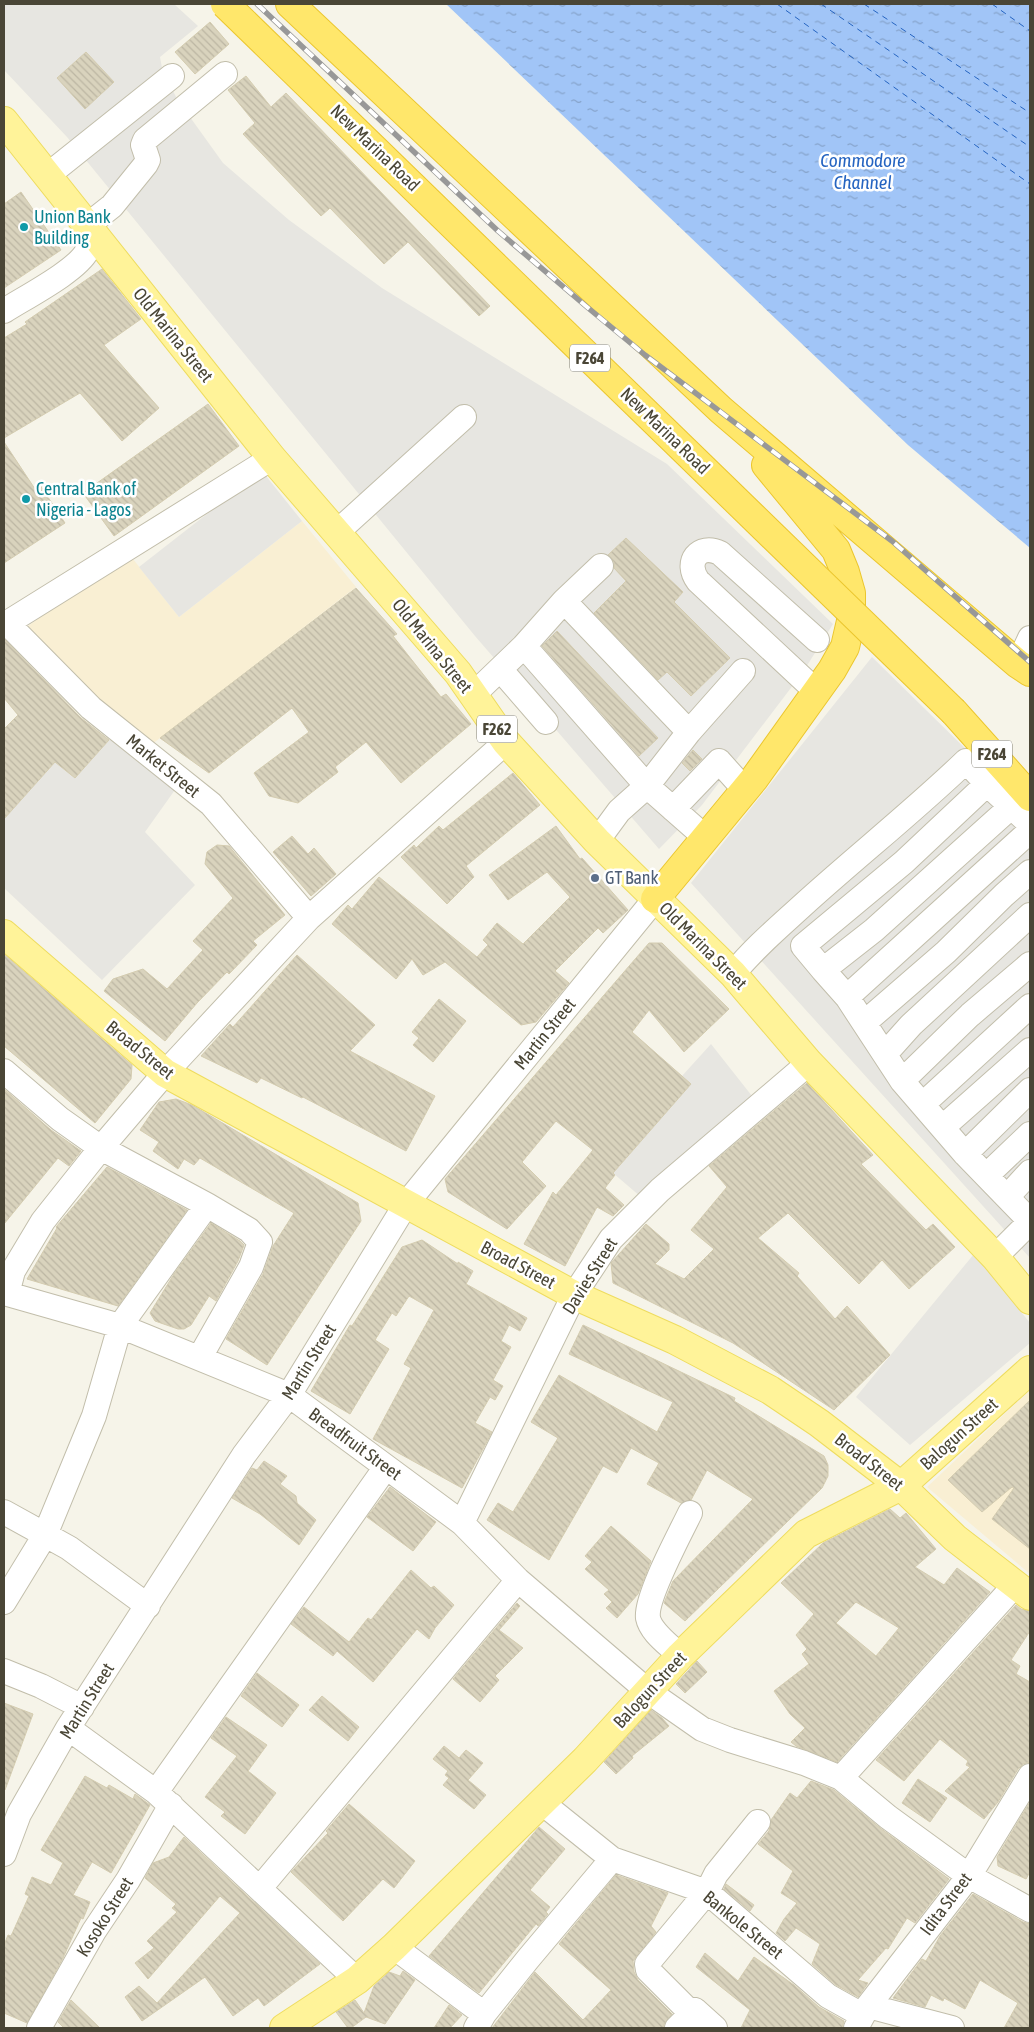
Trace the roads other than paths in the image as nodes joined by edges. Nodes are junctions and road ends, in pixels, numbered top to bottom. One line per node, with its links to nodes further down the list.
1 (225, 4): 24 (highway, New Marina Road / F264, bridge)
2 (290, 4): 9 (highway)
3 (225, 74): 7 (street)
4 (172, 76): 6 (street)
5 (4, 122): 6 (main road, Old Marina Street / F262)
6 (48, 175): 7 (main road, Old Marina Street / F262)
7 (89, 228): 8 (street); 11 (main road, Old Marina Street / F262)
8 (4, 311)
9 (721, 410): 21 (highway); 22 (highway)
10 (464, 417): 12 (street)
11 (272, 458): 12 (main road, Old Marina Street / F262); 15 (street)
12 (337, 532): 23 (main road, Old Marina Street / F262)
13 (601, 566): 14 (street)
14 (564, 601): 18 (street); 26 (street)
15 (5, 624): 41 (street, Market Street)
16 (1030, 638): 21 (street)
17 (817, 640): 22 (street)
18 (524, 646): 19 (street); 30 (street)
19 (500, 669): 23 (street); 25 (street)
20 (743, 671): 26 (street)
21 (1026, 672)
22 (817, 692): 31 (highway)
23 (474, 695): 27 (main road, Old Marina Street / F262)
24 (954, 712): 28 (highway); 32 (highway, F264)
25 (546, 722)
26 (689, 732): 30 (street)
27 (506, 742): 37 (main road, Old Marina Street / F262); 41 (street)
28 (1030, 775)
29 (987, 784): 32 (street); 44 (street); 45 (street)
30 (647, 786): 33 (street); 37 (street)
31 (745, 790): 33 (street); 36 (highway)
32 (1021, 801): 34 (street); 44 (street)
33 (673, 809): 36 (street)
34 (1030, 824)
35 (1030, 831): 46 (street)
36 (706, 838): 39 (highway)
37 (597, 841): 39 (main road, Old Marina Street / F262)
38 (1030, 872): 48 (street)
39 (655, 899): 45 (main road, Old Marina Street / F262); 64 (street, Martin Street)
40 (1030, 915): 50 (street)
41 (309, 918): 53 (street)
42 (4, 934): 53 (main road, Broad Street)
43 (1030, 964): 54 (street)
44 (823, 970): 46 (street)
45 (733, 974): 51 (main road, Old Marina Street / F262)
46 (847, 997): 48 (street)
47 (1030, 1006): 56 (street)
48 (864, 1023): 50 (street)
49 (1030, 1050): 57 (street)
50 (884, 1054): 54 (street)
51 (809, 1062): 67 (main road, Old Marina Street / F262); 69 (street, Davies Street)
52 (4, 1071): 59 (street)
53 (165, 1073): 59 (street); 64 (main road, Broad Street)
54 (902, 1081): 56 (street)
55 (1030, 1090): 60 (street)
56 (923, 1104): 57 (street)
57 (943, 1127): 60 (street)
58 (1030, 1134): 62 (street)
59 (101, 1148): 65 (street); 68 (street)
60 (964, 1154): 62 (street)
61 (1030, 1172): 63 (street)
62 (987, 1175): 63 (street)
63 (1007, 1197): 66 (street)
64 (406, 1204): 69 (main road, Broad Street); 74 (street, Martin Street)
65 (206, 1205): 71 (street); 72 (street)
66 (1030, 1222): 67 (street)
67 (995, 1257): 70 (main road, Old Marina Street / F262)
68 (5, 1294): 71 (street, Breadfruit Street)
69 (574, 1295): 76 (main road, Broad Street); 79 (street, Davies Street)
70 (1030, 1300)
71 (120, 1326): 72 (street, Breadfruit Street); 80 (street)
72 (200, 1358): 74 (street, Breadfruit Street)
73 (1030, 1370): 76 (main road, Balogun Street)
74 (289, 1395): 75 (street, Breadfruit Street); 84 (street, Martin Street)
75 (386, 1467): 79 (street, Breadfruit Street); 92 (street, Kosoko Street)
76 (901, 1486): 82 (main road, Broad Street); 85 (main road, Balogun Street)
77 (4, 1512): 80 (street)
78 (690, 1514): 85 (street)
79 (462, 1523): 81 (street, Breadfruit Street)
80 (45, 1535): 83 (street); 84 (street)
81 (518, 1580): 87 (street, Breadfruit Street); 99 (street)
82 (1022, 1591): 91 (street)
83 (4, 1602)
84 (148, 1606): 88 (street, Martin Street)
85 (680, 1656): 87 (main road, Balogun Street)
86 (4, 1671): 88 (street)
87 (649, 1692): 91 (street, Breadfruit Street); 93 (main road, Balogun Street)
88 (82, 1707): 89 (street, Martin Street)
89 (68, 1728): 92 (street); 94 (street, Martin Street)
90 (1030, 1776): 98 (street, Idita Street)
91 (840, 1778): 98 (street, Breadfruit Street)
92 (163, 1799): 99 (street); 107 (street, Kosoko Street)
93 (541, 1802): 97 (street, Bankole Street); 102 (main road, Balogun Street)
94 (12, 1811): 96 (street, Martin Street)
95 (758, 1822): 100 (street)
96 (4, 1854)
97 (612, 1859): 100 (street, Bankole Street); 106 (street)
98 (969, 1876): 101 (street, Breadfruit Street); 105 (street, Idita Street)
99 (260, 1888): 103 (street)
100 (707, 1892): 104 (street); 105 (street, Bankole Street)
101 (1030, 1910)
102 (394, 1947): 103 (main road, Balogun Street); 106 (street)
103 (357, 1980): 108 (main road, Balogun Street)
104 (695, 2010): 109 (street); 110 (street)
105 (862, 2016): 111 (street, Bankole Street)
106 (480, 2021)
107 (39, 2028)
108 (284, 2028)
109 (677, 2028)
110 (715, 2028)
111 (952, 2028)

